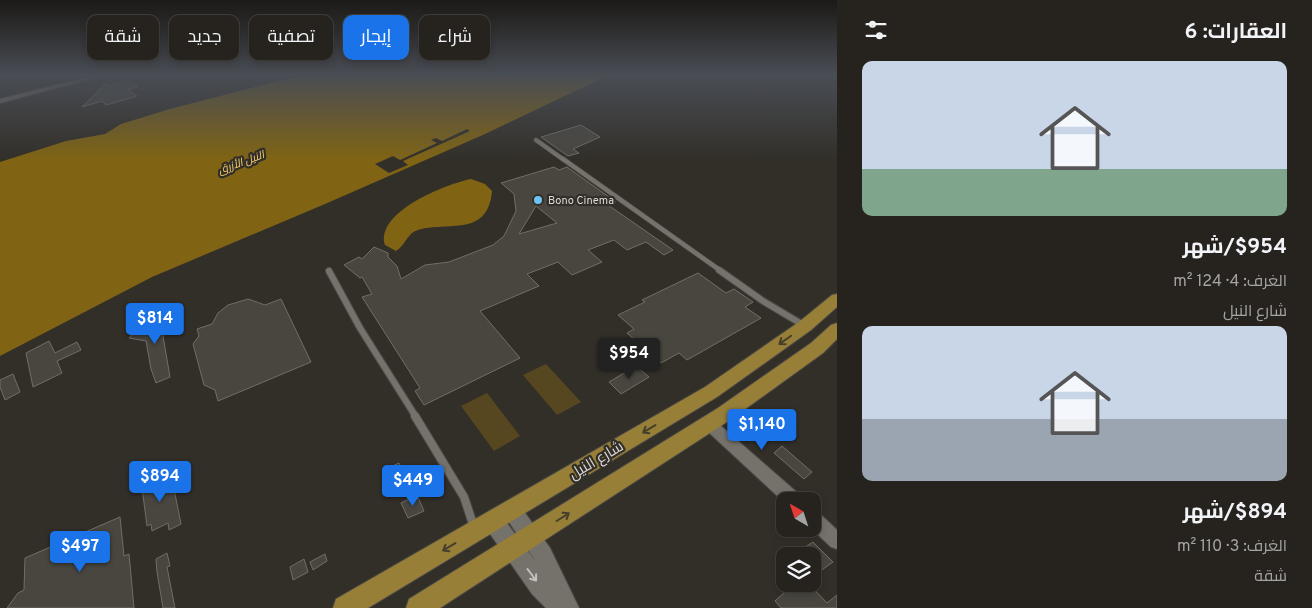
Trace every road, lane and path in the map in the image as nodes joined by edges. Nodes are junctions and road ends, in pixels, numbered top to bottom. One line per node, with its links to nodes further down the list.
1 (456, 128): 3 (path)
2 (449, 131): 5 (path)
3 (463, 131)
4 (440, 135): 6 (path)
5 (455, 135)
6 (446, 139)
7 (536, 140): 18 (lane)
8 (425, 141): 10 (path)
9 (417, 145): 12 (path)
10 (432, 145)
11 (407, 149): 14 (path)
12 (423, 149)
13 (397, 154): 15 (path)
14 (414, 154)
15 (404, 158)
16 (328, 271): 25 (lane)
17 (837, 298): 18 (main road, شارع النيل)
18 (805, 326): 22 (main road, شارع النيل, one-way to 22)
19 (837, 329): 20 (main road)
20 (709, 424): 21 (street); 26 (main road, one-way to 20)
21 (784, 492)
22 (511, 510): 23 (main road, شارع النيل); 26 (street)
23 (493, 521): 25 (main road, شارع النيل); 28 (street)
24 (821, 526): 27 (street)
25 (475, 531): 29 (main road, شارع النيل, one-way to 29)
26 (531, 537): 28 (main road); 32 (street)
27 (837, 541)
28 (513, 549): 30 (main road); 31 (street, one-way to 31)
29 (345, 608)
30 (418, 608)
31 (561, 608)
32 (568, 608)

